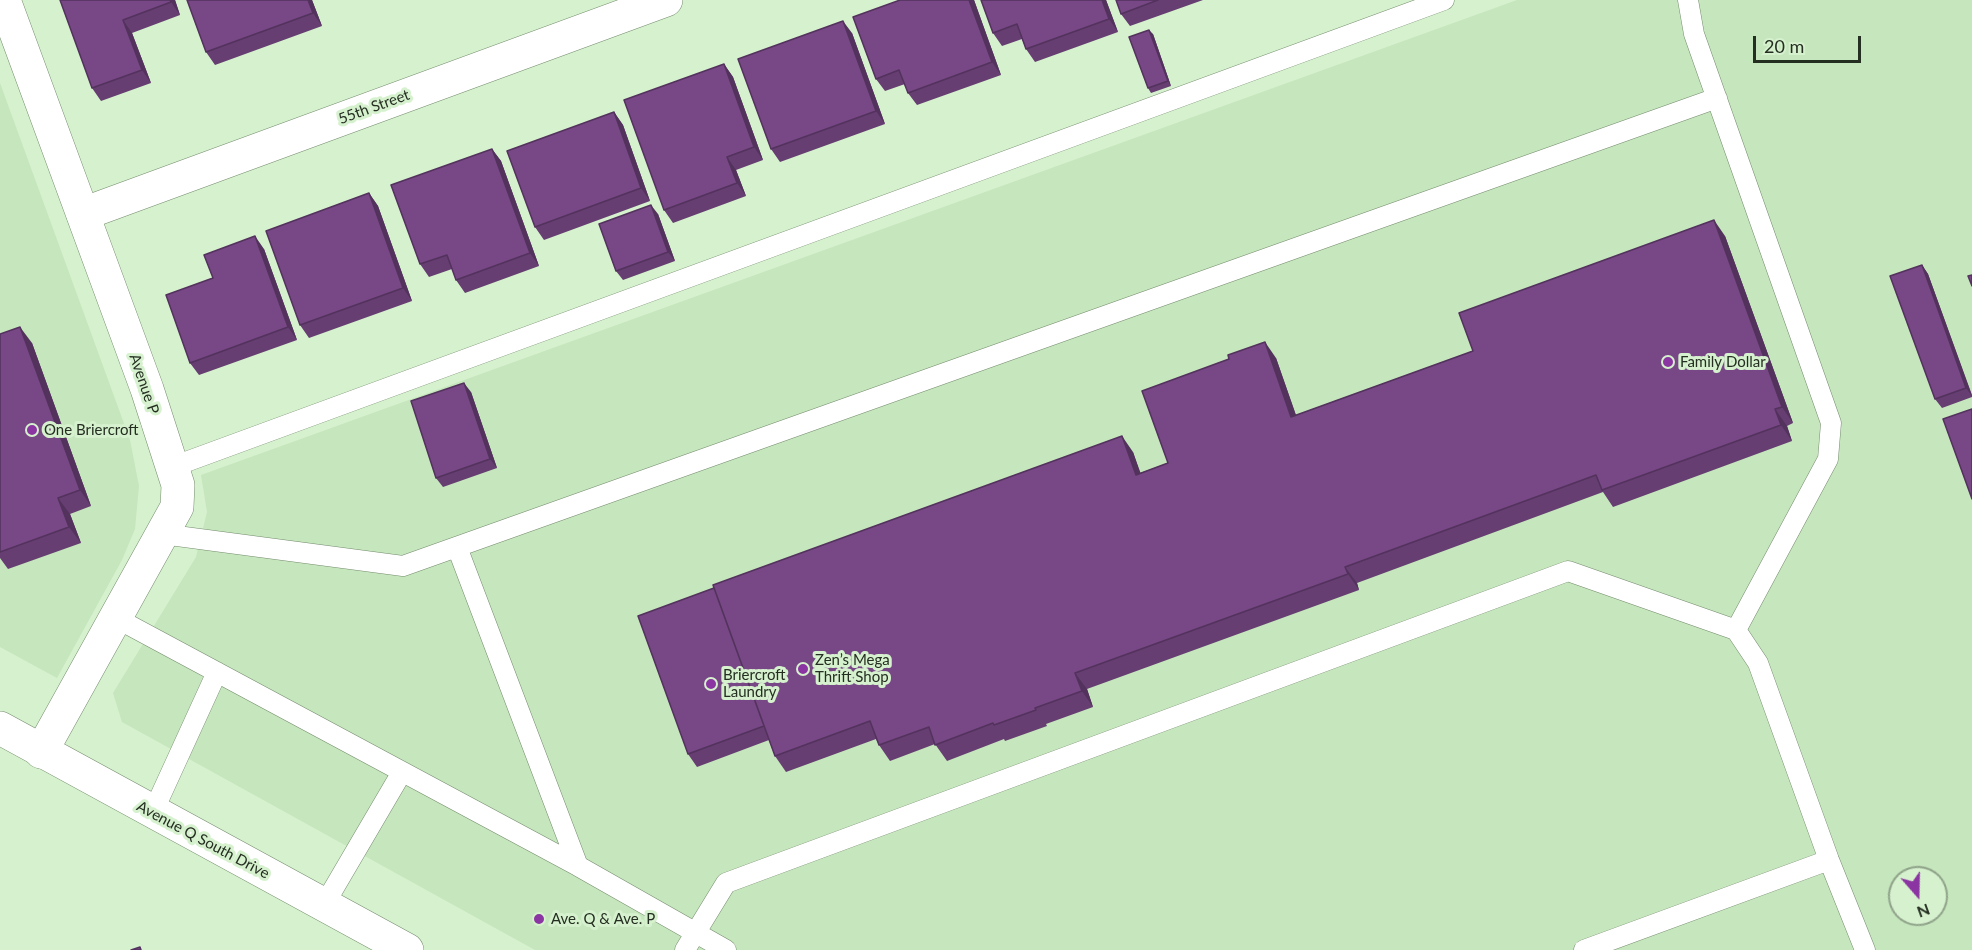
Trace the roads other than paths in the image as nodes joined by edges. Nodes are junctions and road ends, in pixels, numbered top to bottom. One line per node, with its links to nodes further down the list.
1 (4, 0): 6 (main road, Avenue P)
2 (666, 0): 6 (main road, 55th Street)
3 (1444, 0): 7 (lane)
4 (1688, 0): 5 (lane)
5 (1717, 98): 9 (lane); 11 (lane)
6 (83, 214): 7 (main road, Avenue P)
7 (172, 467): 8 (main road, Avenue P)
8 (162, 534): 9 (lane); 10 (main road, Avenue P)
9 (457, 547): 18 (lane)
10 (116, 618): 12 (lane); 14 (main road, Avenue P)
11 (1736, 630): 17 (lane); 20 (lane)
12 (217, 672): 15 (lane); 16 (lane)
13 (0, 728): 14 (main road, Avenue Q South Drive)
14 (41, 752): 16 (main road, Avenue Q South Drive)
15 (402, 772): 18 (lane); 19 (lane)
16 (153, 812): 19 (main road, Avenue Q South Drive)
17 (1829, 860): 24 (lane); 25 (lane)
18 (578, 866): 20 (lane)
19 (324, 905): 21 (main road, Avenue Q South Drive)
20 (696, 933): 22 (lane); 23 (lane)
21 (407, 950)
22 (685, 950)
23 (726, 950)
24 (1584, 950)
25 (1865, 950)

